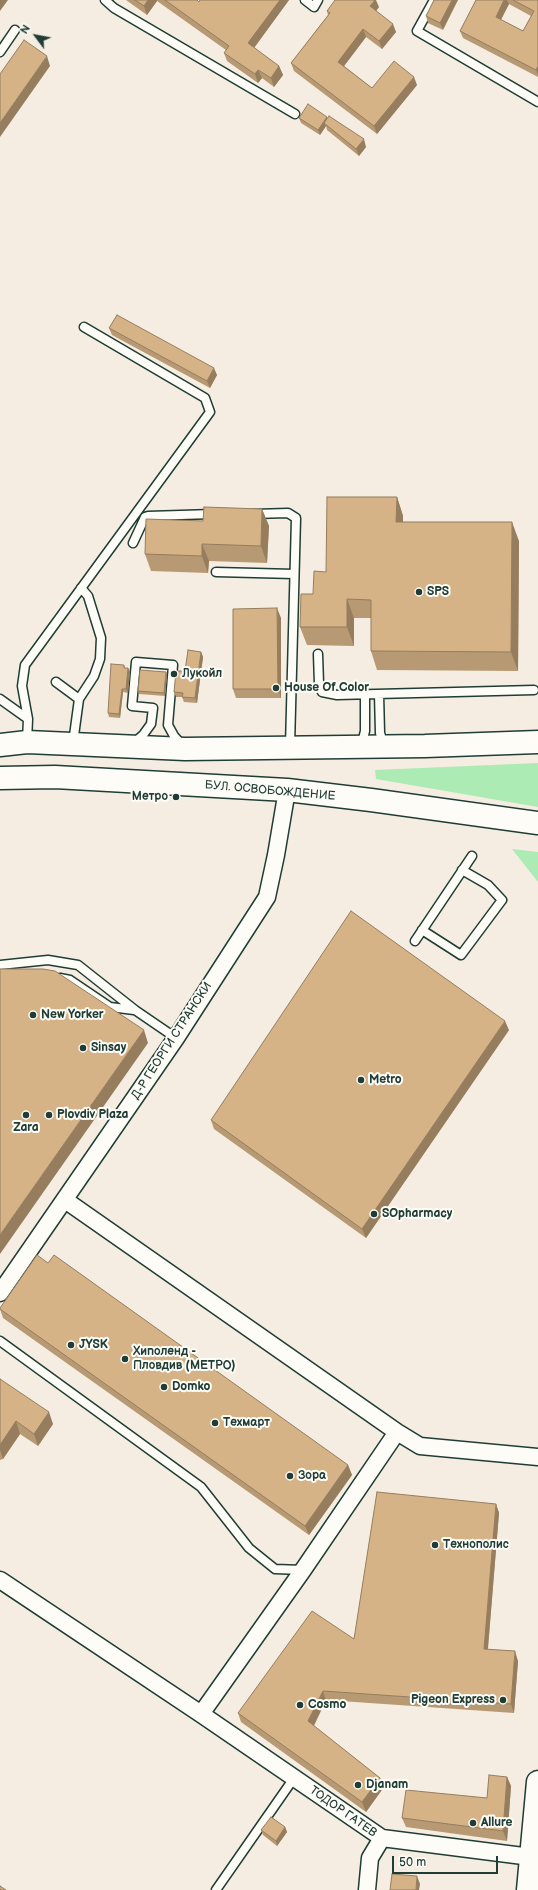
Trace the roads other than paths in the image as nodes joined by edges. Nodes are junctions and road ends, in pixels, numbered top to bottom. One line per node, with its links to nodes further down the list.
1 (105, 0): 8 (lane)
2 (305, 0): 3 (lane)
3 (318, 0)
4 (434, 0): 7 (lane)
5 (15, 30): 6 (lane)
6 (0, 52)
7 (538, 102)
8 (295, 114)
9 (84, 327): 15 (lane)
10 (219, 514): 12 (lane)
11 (242, 514): 14 (lane)
12 (133, 543)
13 (216, 572): 14 (lane)
14 (294, 574): 32 (lane)
15 (81, 588): 22 (lane); 23 (lane)
16 (318, 654): 20 (lane)
17 (56, 682): 22 (lane)
18 (534, 690): 19 (lane)
19 (379, 694): 20 (lane); 30 (lane)
20 (365, 695): 29 (lane)
21 (0, 699): 23 (lane)
22 (79, 699): 26 (lane)
23 (28, 719): 24 (lane)
24 (27, 742): 26 (main road); 27 (main road)
25 (538, 742): 30 (main road)
26 (73, 744): 28 (main road)
27 (0, 745)
28 (130, 746): 31 (main road); 31 (lane)
29 (357, 746): 30 (main road); 32 (main road)
30 (384, 747)
31 (185, 748): 32 (main road)
32 (290, 748)
33 (0, 778): 34 (main road, БУЛ. ОСВОБОЖДЕНИЕ)
34 (287, 790): 35 (main road, БУЛ. ОСВОБОЖДЕНИЕ); 43 (street, Д-Р ГЕОРГИ СТРАНСКИ)
35 (538, 823)
36 (472, 856): 37 (lane)
37 (462, 870): 38 (lane); 38 (lane)
38 (422, 930): 39 (lane)
39 (415, 941)
40 (0, 965): 42 (lane)
41 (48, 976): 42 (lane)
42 (135, 1010): 43 (lane)
43 (176, 1038): 44 (street, Д-Р ГЕОРГИ СТРАНСКИ)
44 (65, 1200): 45 (street, Д-Р ГЕОРГИ СТРАНСКИ); 47 (street)
45 (0, 1293)
46 (0, 1341): 49 (lane)
47 (397, 1432): 48 (street); 49 (street)
48 (538, 1457)
49 (303, 1570): 51 (street)
50 (0, 1580): 51 (street, ТОДОР ГАТЕВ)
51 (201, 1714): 52 (street, ТОДОР ГАТЕВ)
52 (294, 1778): 54 (street, ТОДОР ГАТЕВ); 56 (lane)
53 (538, 1782): 55 (main road)
54 (382, 1838): 55 (street, ТОДОР ГАТЕВ); 57 (street)
55 (531, 1856): 58 (main road)
56 (216, 1890)
57 (367, 1890)
58 (528, 1890)

